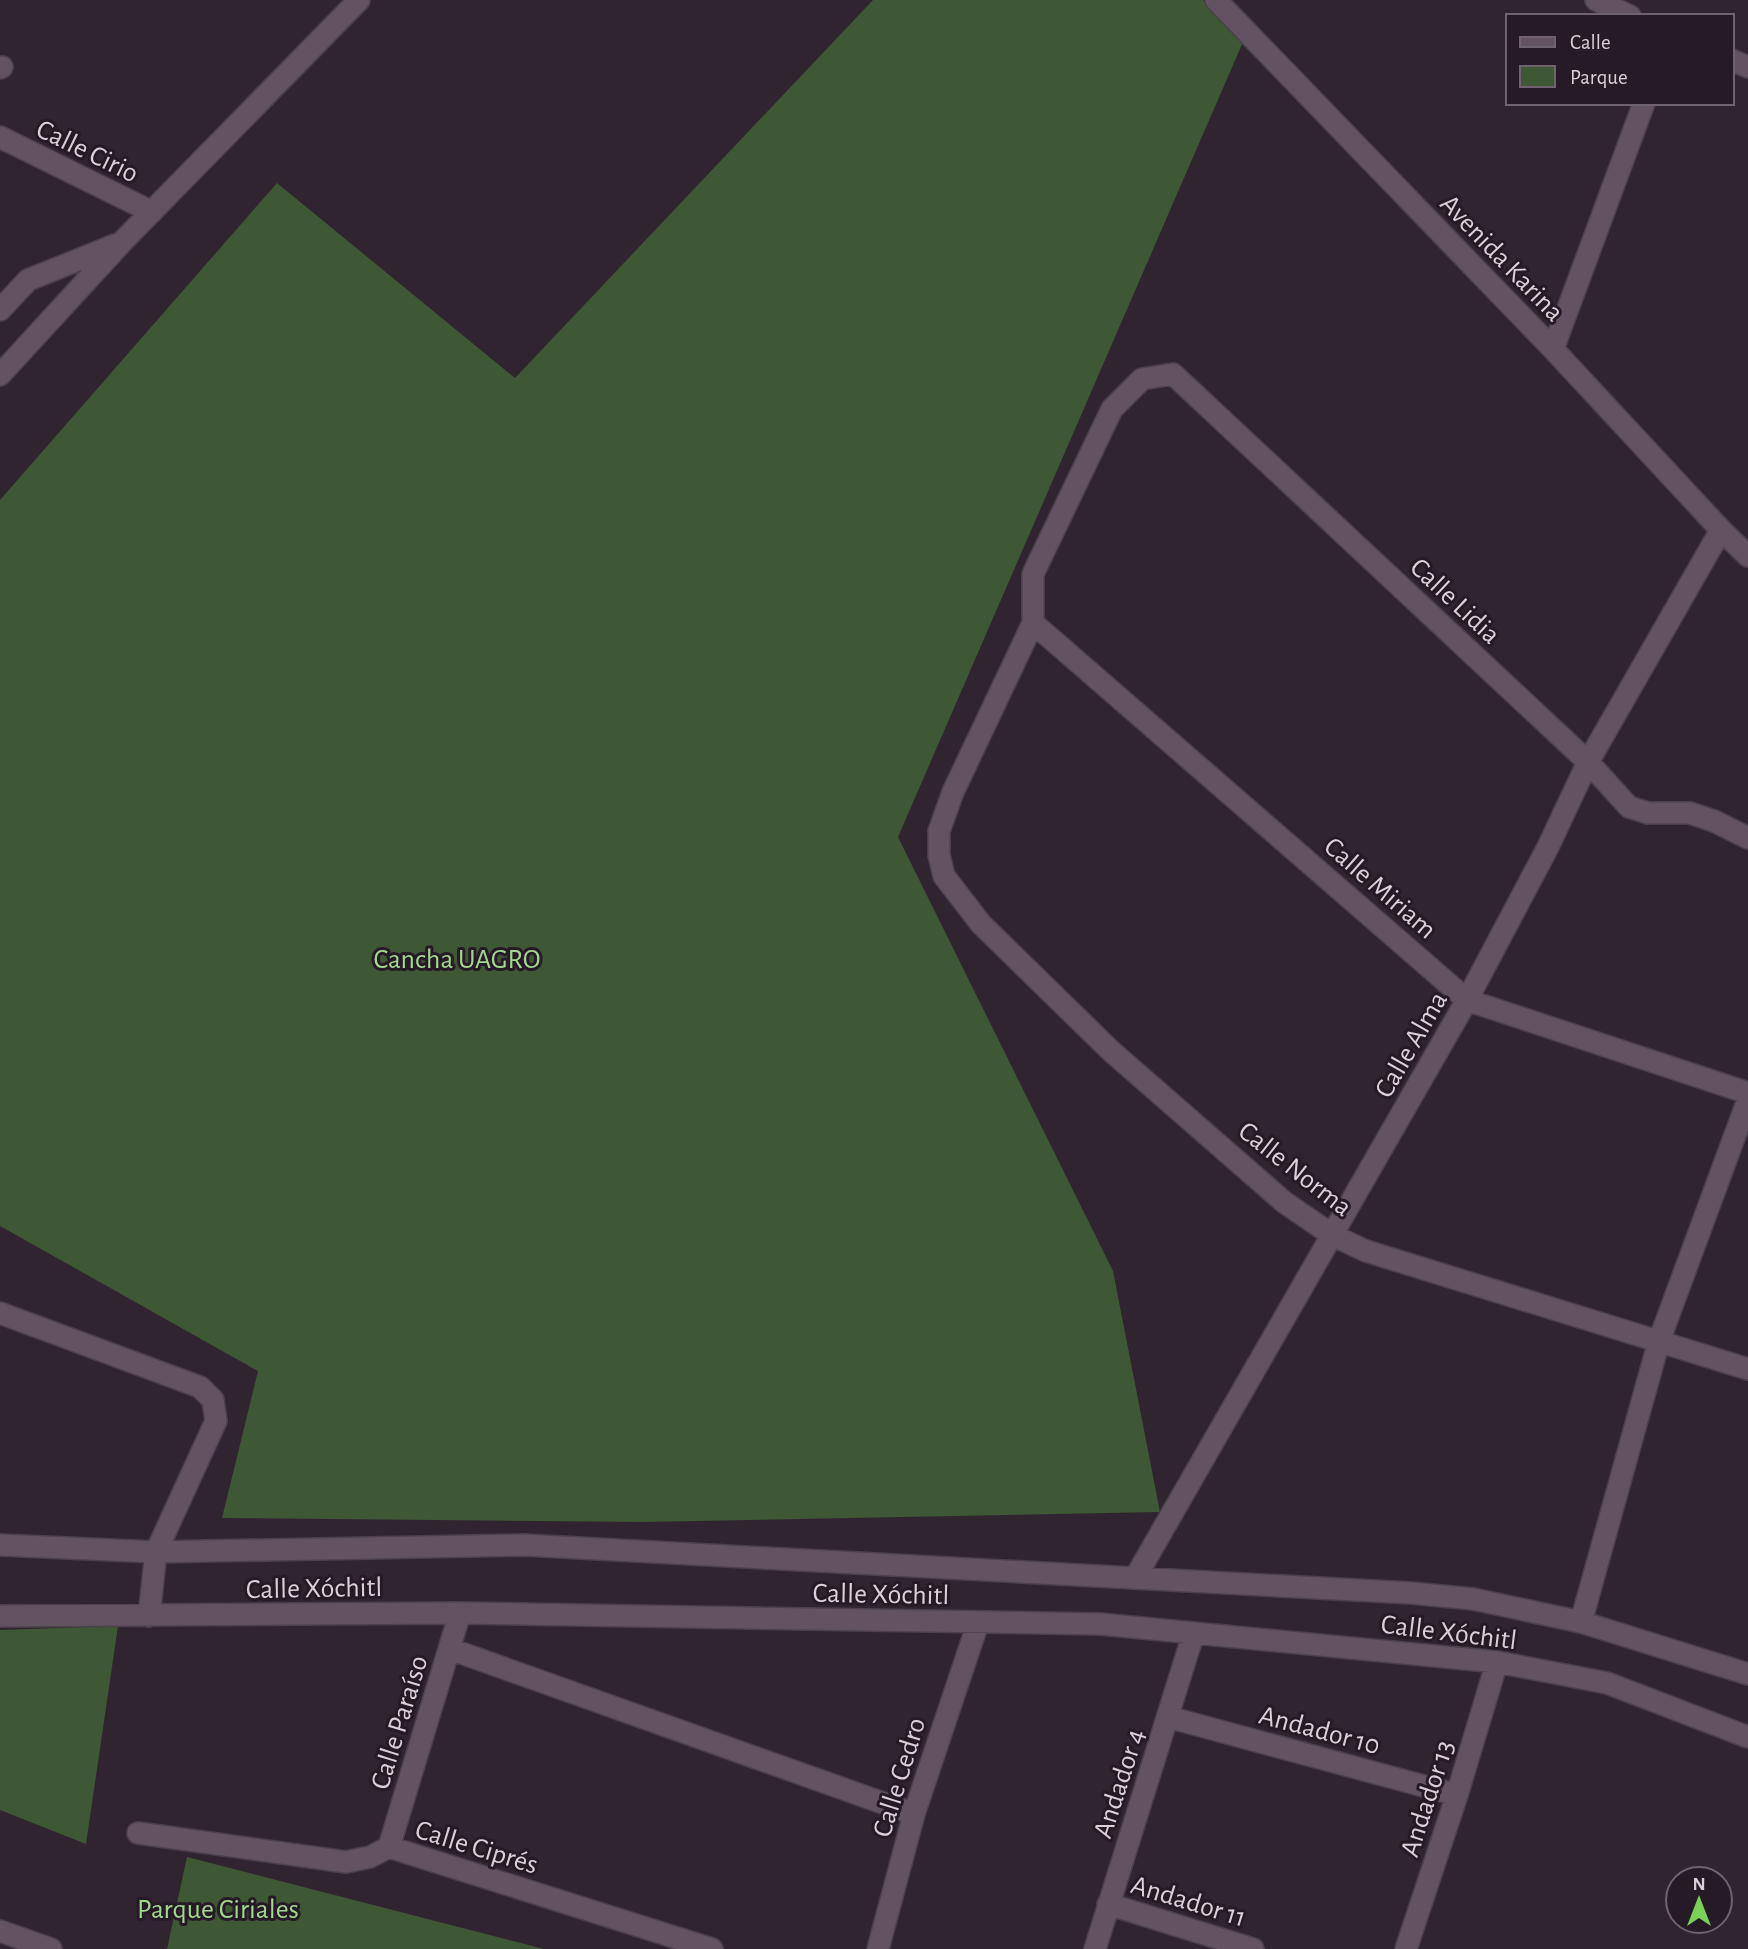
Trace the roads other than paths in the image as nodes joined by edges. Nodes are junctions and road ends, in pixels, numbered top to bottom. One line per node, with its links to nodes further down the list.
1 (359, 0): 7 (street)
2 (1216, 0): 10 (street, Avenida Karina)
3 (1596, 0): 4 (street)
4 (1626, 14)
5 (1643, 105): 10 (street)
6 (0, 138): 7 (street, Calle Cirio)
7 (152, 212): 8 (street)
8 (123, 241): 9 (street); 11 (street)
9 (0, 310)
10 (1553, 349): 12 (street, Avenida Karina)
11 (5, 363)
12 (1721, 530): 13 (street, Avenida Karina); 15 (street, Calle Alma)
13 (1748, 556)
14 (1033, 623): 15 (street, Calle Lidia); 17 (street, Calle Miriam); 20 (street, Calle Norma)
15 (1588, 762): 16 (street, Calle Lidia); 17 (street, Calle Alma)
16 (1748, 838)
17 (1467, 1000): 18 (street, Calle Miriam); 20 (street, Calle Alma)
18 (1748, 1093)
19 (1748, 1100): 22 (street)
20 (1332, 1235): 22 (street, Calle Norma); 26 (street, Calle Alma)
21 (0, 1313): 25 (street)
22 (1659, 1341): 23 (street, Calle Norma); 30 (street)
23 (1748, 1369)
24 (0, 1545): 25 (street, Calle Xóchitl)
25 (156, 1552): 26 (street, Calle Xóchitl); 29 (street)
26 (1135, 1578): 30 (street, Calle Xóchitl)
27 (460, 1613): 29 (street, Calle Xóchitl); 31 (street, Calle Xóchitl); 33 (street, Calle Paraíso)
28 (0, 1616): 29 (street, Calle Xóchitl)
29 (149, 1616)
30 (1581, 1622): 35 (street, Calle Xóchitl)
31 (978, 1623): 32 (street, Calle Xóchitl); 39 (street, Calle Cedro)
32 (1194, 1634): 34 (street, Calle Xóchitl); 36 (street, Andador 4)
33 (450, 1649): 39 (street); 41 (street, Calle Paraíso)
34 (1497, 1662): 37 (street, Calle Xóchitl); 38 (street, Andador 13)
35 (1748, 1674)
36 (1168, 1717): 38 (street, Andador 10); 42 (street, Andador 4)
37 (1748, 1737)
38 (1457, 1795): 49 (street, Andador 13)
39 (914, 1814): 46 (street, Calle Cedro)
40 (138, 1833): 41 (street, Calle Ciprés)
41 (389, 1847): 45 (street, Calle Ciprés)
42 (1108, 1904): 47 (street, Andador 4); 48 (street, Andador 11)
43 (0, 1931): 44 (street)
44 (51, 1949)
45 (712, 1949)
46 (878, 1949)
47 (1095, 1949)
48 (1253, 1949)
49 (1406, 1949)

